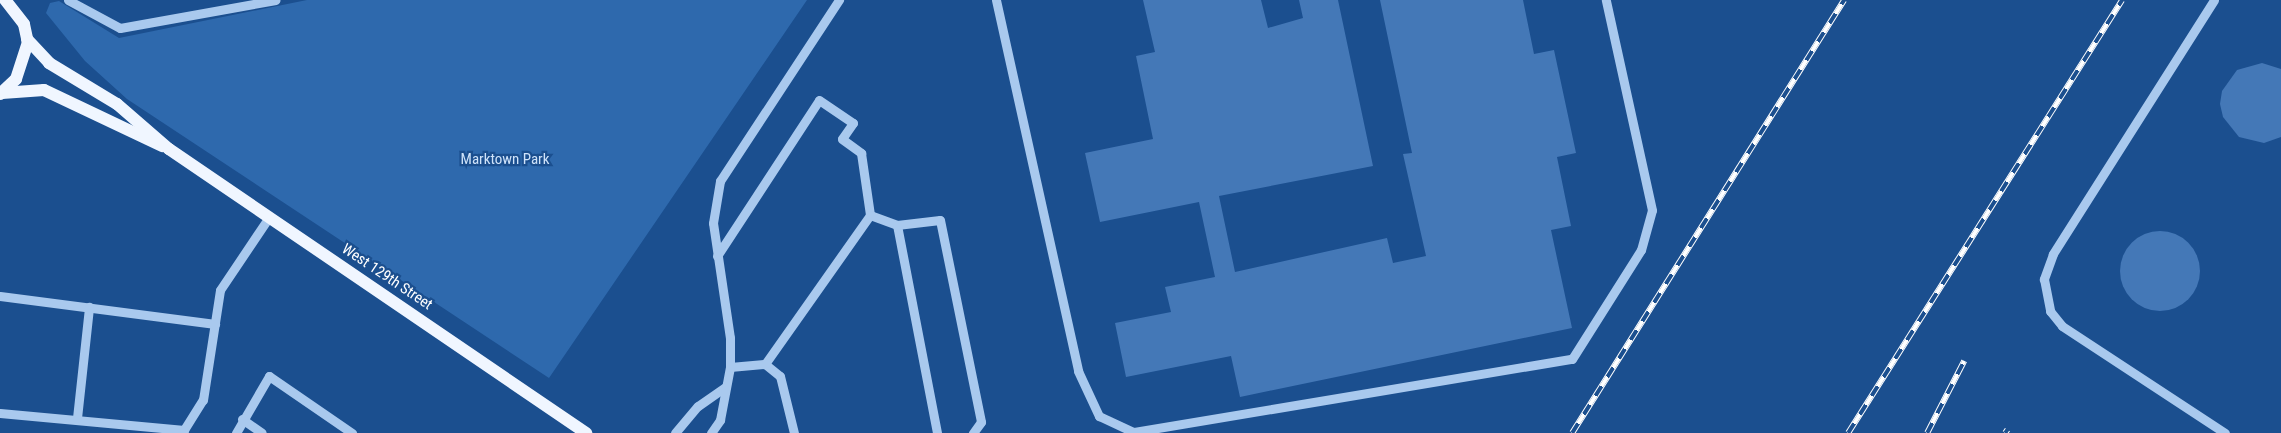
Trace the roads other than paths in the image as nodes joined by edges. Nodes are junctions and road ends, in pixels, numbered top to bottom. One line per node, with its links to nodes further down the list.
1 (5, 0): 8 (main road)
2 (68, 0): 3 (street)
3 (276, 0)
4 (839, 0): 14 (street)
5 (996, 0): 6 (street)
6 (1606, 0)
7 (2214, 0): 34 (street)
8 (27, 39): 9 (main road); 10 (main road, West 129th Street)
9 (1, 93): 10 (main road, West 129th Street)
10 (169, 149): 12 (main road, West 129th Street)
11 (870, 215): 13 (street); 14 (street); 18 (street)
12 (269, 217): 17 (street); 28 (main road, West 129th Street)
13 (897, 225): 32 (street); 33 (street)
14 (717, 256): 19 (street)
15 (0, 296): 16 (street)
16 (89, 307): 17 (street); 22 (street)
17 (215, 324): 24 (street)
18 (765, 364): 19 (street); 31 (street)
19 (730, 367): 20 (street)
20 (725, 387): 29 (street); 30 (street)
21 (0, 413): 22 (street)
22 (77, 418): 24 (street)
23 (242, 419): 25 (street); 26 (street); 27 (street)
24 (183, 432)
25 (236, 433)
26 (262, 433)
27 (352, 433)
28 (586, 433)
29 (675, 433)
30 (711, 433)
31 (794, 433)
32 (937, 433)
33 (973, 433)
34 (2225, 433)

